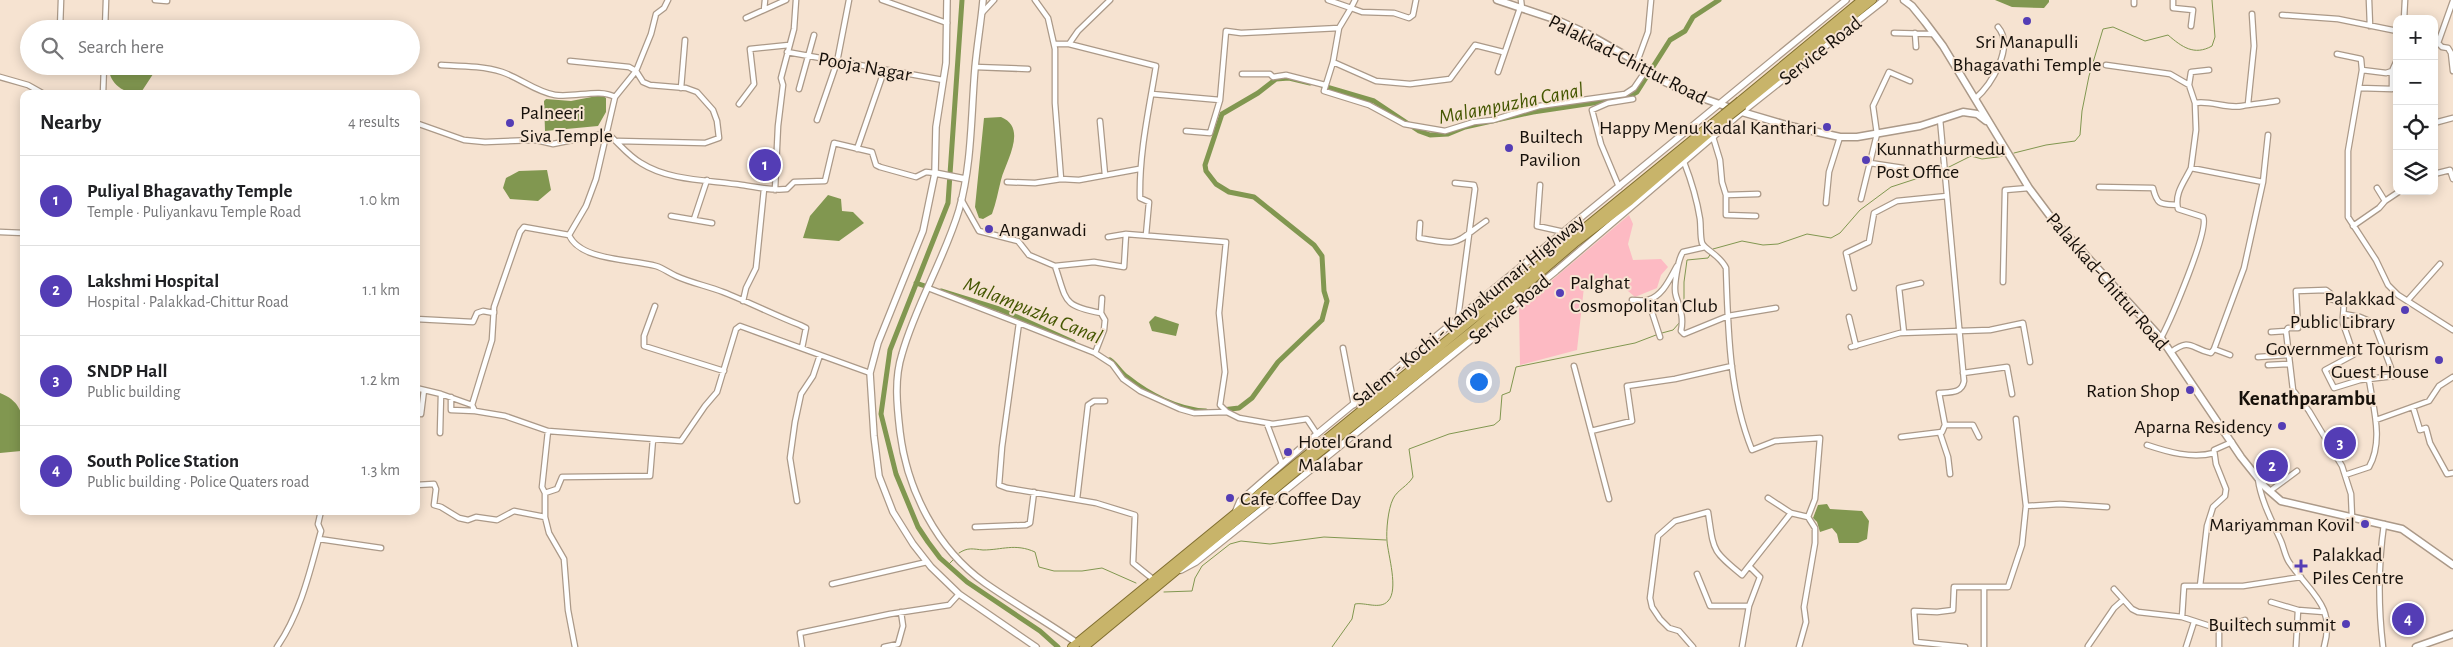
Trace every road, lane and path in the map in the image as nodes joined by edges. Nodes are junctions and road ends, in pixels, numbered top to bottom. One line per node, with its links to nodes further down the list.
1 (61, 0): 39 (street)
2 (106, 0): 40 (street)
3 (155, 0): 29 (street)
4 (668, 0): 71 (street)
5 (765, 0): 33 (street)
6 (786, 0): 33 (street)
7 (796, 0): 54 (street)
8 (849, 0): 61 (street)
9 (882, 0): 41 (street)
10 (947, 0): 41 (street)
11 (983, 0): 34 (street)
12 (994, 0): 34 (street)
13 (1035, 0): 52 (street)
14 (1110, 0): 53 (street)
15 (1328, 0): 31 (street)
16 (1355, 0): 31 (street)
17 (1416, 0): 31 (street)
18 (1498, 0): 32 (main road, Palakkad-Chittur Road)
19 (1521, 0): 32 (street)
20 (1650, 0): 63 (street)
21 (1846, 0): 97 (street, Service Road)
22 (1862, 0): 99 (highway, Salem - Kochi - Kanyakumari Highway)
23 (1872, 0): 99 (highway, Salem - Kochi - Kanyakumari Highway)
24 (1884, 0): 99 (street, Service Road)
25 (1904, 0): 49 (main road, Palakkad-Chittur Road)
26 (2174, 0): 42 (street)
27 (2369, 0): 43 (street)
28 (2405, 0): 37 (street)
29 (167, 1)
30 (2453, 1): 74 (street)
31 (1351, 8): 45 (street)
32 (1521, 8): 57 (street); 63 (main road, Palakkad-Chittur Road)
33 (764, 10): 38 (street)
34 (982, 13): 66 (street)
35 (2252, 14): 98 (street)
36 (2282, 15): 43 (street)
37 (2404, 15)
38 (746, 18)
39 (60, 20)
40 (106, 20)
41 (947, 23): 79 (street)
42 (2191, 26)
43 (2370, 26): 46 (street)
44 (1998, 27): 92 (street)
45 (1339, 28): 62 (street); 93 (street)
46 (2393, 30)
47 (1894, 33): 48 (street)
48 (1915, 33): 49 (street); 55 (street)
49 (1934, 34): 92 (main road, Palakkad-Chittur Road)
50 (814, 35): 59 (street)
51 (685, 40): 83 (street)
52 (1054, 44): 53 (street); 126 (street)
53 (1069, 44): 88 (street)
54 (789, 45): 56 (street); 96 (street)
55 (1916, 47)
56 (786, 52): 59 (street, Pooja Nagar); 138 (street)
57 (1503, 52): 62 (street); 75 (street)
58 (2337, 54): 70 (street)
59 (808, 56): 61 (street, Pooja Nagar); 85 (street)
60 (570, 61): 71 (street)
61 (837, 62): 72 (street, Pooja Nagar); 104 (street)
62 (1333, 62): 81 (street)
63 (1637, 62): 68 (main road, Palakkad-Chittur Road)
64 (441, 65): 89 (street)
65 (2106, 65): 82 (street)
66 (975, 68): 67 (street); 125 (street)
67 (1028, 69)
68 (1647, 69): 90 (street); 97 (main road, Palakkad-Chittur Road)
69 (2209, 70): 82 (street)
70 (2362, 70): 73 (street); 84 (street)
71 (636, 71): 83 (street); 89 (street)
72 (884, 71): 79 (street, Pooja Nagar); 116 (street)
73 (2392, 71): 84 (street)
74 (2453, 71)
75 (1498, 72)
76 (1242, 74): 81 (street)
77 (104, 75): 87 (street)
78 (0, 77): 86 (street)
79 (943, 80): 122 (street)
80 (1910, 81): 111 (street)
81 (1325, 85): 90 (street)
82 (2189, 86): 95 (street)
83 (681, 88): 115 (street)
84 (2359, 88): 154 (street)
85 (798, 89)
86 (37, 90)
87 (103, 90)
88 (1152, 94): 93 (street); 121 (street)
89 (614, 97): 110 (street)
90 (1590, 98): 100 (street)
91 (1633, 99): 100 (street)
92 (1975, 99): 108 (main road, Palakkad-Chittur Road)
93 (1220, 100): 109 (street)
94 (2277, 100): 98 (street)
95 (2195, 103): 98 (street); 120 (street)
96 (739, 104)
97 (1720, 104): 99 (main road, Palakkad-Chittur Road); 133 (street, Service Road)
98 (2248, 104)
99 (1742, 106): 101 (highway, Salem - Kochi - Kanyakumari Highway, bridge); 113 (street, Service Road); 114 (main road, Palakkad-Chittur Road)
100 (1592, 110): 133 (street)
101 (1726, 115): 256 (highway, Salem - Kochi - Kanyakumari Highway); 268 (highway, Salem - Kochi - Kanyakumari Highway)
102 (2453, 118): 106 (street)
103 (1940, 119): 108 (main road, Palakkad-Chittur Road); 111 (main road, Palakkad-Chittur Road); 142 (street)
104 (817, 120)
105 (1100, 121): 124 (street)
106 (2438, 122)
107 (420, 124): 110 (street)
108 (1990, 124): 135 (main road, Palakkad-Chittur Road)
109 (1186, 131)
110 (607, 133): 115 (street); 160 (street)
111 (1876, 134): 114 (main road, Palakkad-Chittur Road); 118 (street)
112 (2268, 136): 130 (street)
113 (1713, 137): 117 (street, Service Road); 140 (street)
114 (1840, 137): 146 (street)
115 (618, 141): 128 (street)
116 (857, 149): 122 (street); 138 (street)
117 (1684, 162): 163 (street); 268 (street, Service Road)
118 (1870, 164): 119 (street); 144 (street)
119 (1902, 168)
120 (2191, 168): 130 (street); 147 (street)
121 (1139, 169): 124 (street); 161 (street)
122 (935, 173): 125 (street); 208 (street)
123 (2438, 173): 127 (street)
124 (1105, 175): 126 (street)
125 (962, 178): 143 (street)
126 (1061, 179): 129 (street)
127 (2453, 179)
128 (707, 180): 137 (street); 150 (street)
129 (1007, 182)
130 (2263, 182): 195 (street)
131 (1455, 183): 159 (street)
132 (1540, 185): 156 (street)
133 (1619, 187): 156 (street, Service Road)
134 (2099, 187): 147 (street)
135 (2029, 188): 167 (street); 192 (main road, Palakkad-Chittur Road)
136 (2377, 188): 145 (street)
137 (764, 189): 138 (street); 175 (street)
138 (776, 190)
139 (1758, 194): 140 (street)
140 (1726, 195): 149 (street)
141 (2394, 195): 145 (street)
142 (1947, 196): 170 (street); 186 (street)
143 (962, 199): 166 (street); 169 (street)
144 (1861, 199)
145 (2385, 201): 154 (street)
146 (1826, 203)
147 (2177, 204): 192 (street)
148 (671, 216): 150 (street)
149 (1756, 216)
150 (694, 219): 152 (street)
151 (1486, 221): 159 (street)
152 (712, 223)
153 (1420, 223): 159 (street)
154 (2352, 226): 174 (street)
155 (0, 232): 157 (street)
156 (1564, 232): 184 (street, Service Road)
157 (20, 233)
158 (1126, 234): 161 (street); 162 (street); 166 (street)
159 (1470, 234): 184 (street)
160 (569, 235): 175 (street); 177 (street)
161 (1146, 236): 222 (street)
162 (1108, 237)
163 (1707, 248): 164 (street); 181 (street)
164 (1679, 263): 173 (street); 181 (street)
165 (2440, 264): 174 (street)
166 (1055, 266): 179 (street)
167 (2003, 282)
168 (1921, 283): 190 (street)
169 (929, 286): 185 (street); 288 (street)
170 (1854, 288)
171 (1102, 298): 179 (street)
172 (1632, 300): 173 (street)
173 (1648, 300): 191 (street)
174 (2408, 300): 187 (street)
175 (743, 301): 193 (street)
176 (655, 306): 207 (street)
177 (494, 307): 183 (street); 218 (street)
178 (1776, 308): 181 (street)
179 (1101, 314): 197 (street)
180 (2344, 314): 188 (street); 211 (street); 211 (street)
181 (1728, 316): 206 (street)
182 (1849, 317): 190 (street)
183 (420, 319)
184 (1457, 320): 219 (street, Service Road)
185 (1019, 323): 197 (street); 247 (street)
186 (1960, 330): 190 (street); 202 (street); 209 (street)
187 (2453, 330)
188 (2286, 331): 189 (street); 200 (street)
189 (2270, 332)
190 (1904, 333)
191 (1660, 336)
192 (2162, 338): 196 (main road, Palakkad-Chittur Road)
193 (802, 348): 198 (street); 207 (street)
194 (1343, 348): 219 (street)
195 (2214, 348): 196 (street); 199 (street)
196 (2171, 352): 236 (main road, Palakkad-Chittur Road)
197 (1094, 353): 222 (street)
198 (820, 355): 208 (street); 252 (street)
199 (2230, 355)
200 (2288, 355): 201 (street); 203 (street)
201 (2258, 357)
202 (2030, 362)
203 (2290, 364): 204 (street); 243 (street)
204 (2268, 365)
205 (1574, 366): 229 (street)
206 (1732, 366): 229 (street); 259 (street)
207 (724, 371): 235 (street)
208 (870, 373): 265 (street)
209 (1964, 373): 215 (street); 227 (street)
210 (2453, 378): 220 (street)
211 (2369, 379): 225 (street)
212 (420, 389): 213 (street)
213 (424, 390): 214 (street); 223 (street)
214 (442, 394): 216 (street); 230 (street)
215 (2012, 394)
216 (451, 397): 218 (street); 221 (street)
217 (1105, 401): 250 (street)
218 (472, 405): 221 (street)
219 (1354, 405): 232 (street, Service Road)
220 (2414, 407): 225 (street); 241 (street)
221 (475, 411): 228 (street)
222 (1227, 412): 226 (street)
223 (421, 414)
224 (2016, 419): 253 (street)
225 (2376, 420): 243 (street)
226 (1267, 424): 232 (street); 239 (street)
227 (1945, 425): 231 (street); 234 (street)
228 (548, 431): 235 (street); 248 (street)
229 (1591, 431): 251 (street)
230 (440, 433)
231 (1940, 433): 233 (street); 242 (street)
232 (1317, 434): 239 (street, Service Road)
233 (1901, 437)
234 (1979, 437)
235 (653, 438): 248 (street)
236 (2232, 442): 238 (street); 244 (main road, Palakkad-Chittur Road)
237 (2147, 445): 238 (street)
238 (2214, 453): 273 (street)
239 (1282, 464): 256 (street, Service Road)
240 (2298, 471): 246 (street)
241 (2453, 473)
242 (1950, 474)
243 (2345, 475): 260 (street)
244 (2258, 479): 246 (main road, Palakkad-Chittur Road); 270 (street)
245 (420, 485): 258 (street)
246 (2270, 491): 260 (main road, Palakkad-Chittur Road)
247 (1034, 492): 250 (street); 262 (street)
248 (545, 493): 258 (street)
249 (1768, 498): 255 (street)
250 (1076, 499): 271 (street)
251 (1609, 499)
252 (797, 501)
253 (2026, 506): 254 (street); 274 (street)
254 (2107, 506)
255 (1790, 512): 259 (street); 267 (street)
256 (1235, 513): 271 (highway, Salem - Kochi - Kanyakumari Highway)
257 (320, 515): 263 (street)
258 (545, 517): 291 (street)
259 (1808, 517): 298 (street)
260 (2352, 518): 261 (main road, Palakkad-Chittur Road)
261 (2384, 524): 266 (main road, Palakkad-Chittur Road); 306 (street)
262 (975, 526)
263 (318, 539): 264 (street); 290 (street)
264 (381, 548)
265 (927, 562): 272 (street); 276 (street)
266 (2453, 565)
267 (1749, 566): 279 (street); 296 (street)
268 (1174, 573): 295 (highway, Salem - Kochi - Kanyakumari Highway)
269 (1697, 574): 279 (street)
270 (2301, 576): 273 (street); 282 (street)
271 (1154, 580): 288 (highway, Salem - Kochi - Kanyakumari Highway)
272 (832, 584)
273 (2200, 586): 283 (street)
274 (1984, 587): 299 (street); 301 (street)
275 (2114, 589): 277 (street)
276 (959, 594): 281 (street); 294 (street)
277 (2123, 600): 283 (street); 289 (street)
278 (2271, 602): 280 (street)
279 (1749, 606): 297 (street)
280 (2298, 610): 282 (street); 304 (street)
281 (902, 612): 292 (street); 293 (street)
282 (2324, 612): 305 (street)
283 (2182, 617): 285 (street)
284 (2245, 620): 286 (street)
285 (2194, 622): 286 (street); 302 (street)
286 (2219, 629): 303 (street)
287 (2453, 634): 307 (main road)
288 (1074, 645)
289 (2088, 646)
290 (277, 647)
291 (575, 647)
292 (802, 647)
293 (884, 647)
294 (1036, 647)
295 (1084, 647)
296 (1693, 647)
297 (1742, 647)
298 (1799, 647)
299 (1961, 647): 300 (street)
300 (1965, 647)
301 (1984, 647)
302 (2186, 647)
303 (2219, 647)
304 (2296, 647)
305 (2324, 647)
306 (2384, 647)
307 (2416, 647)

